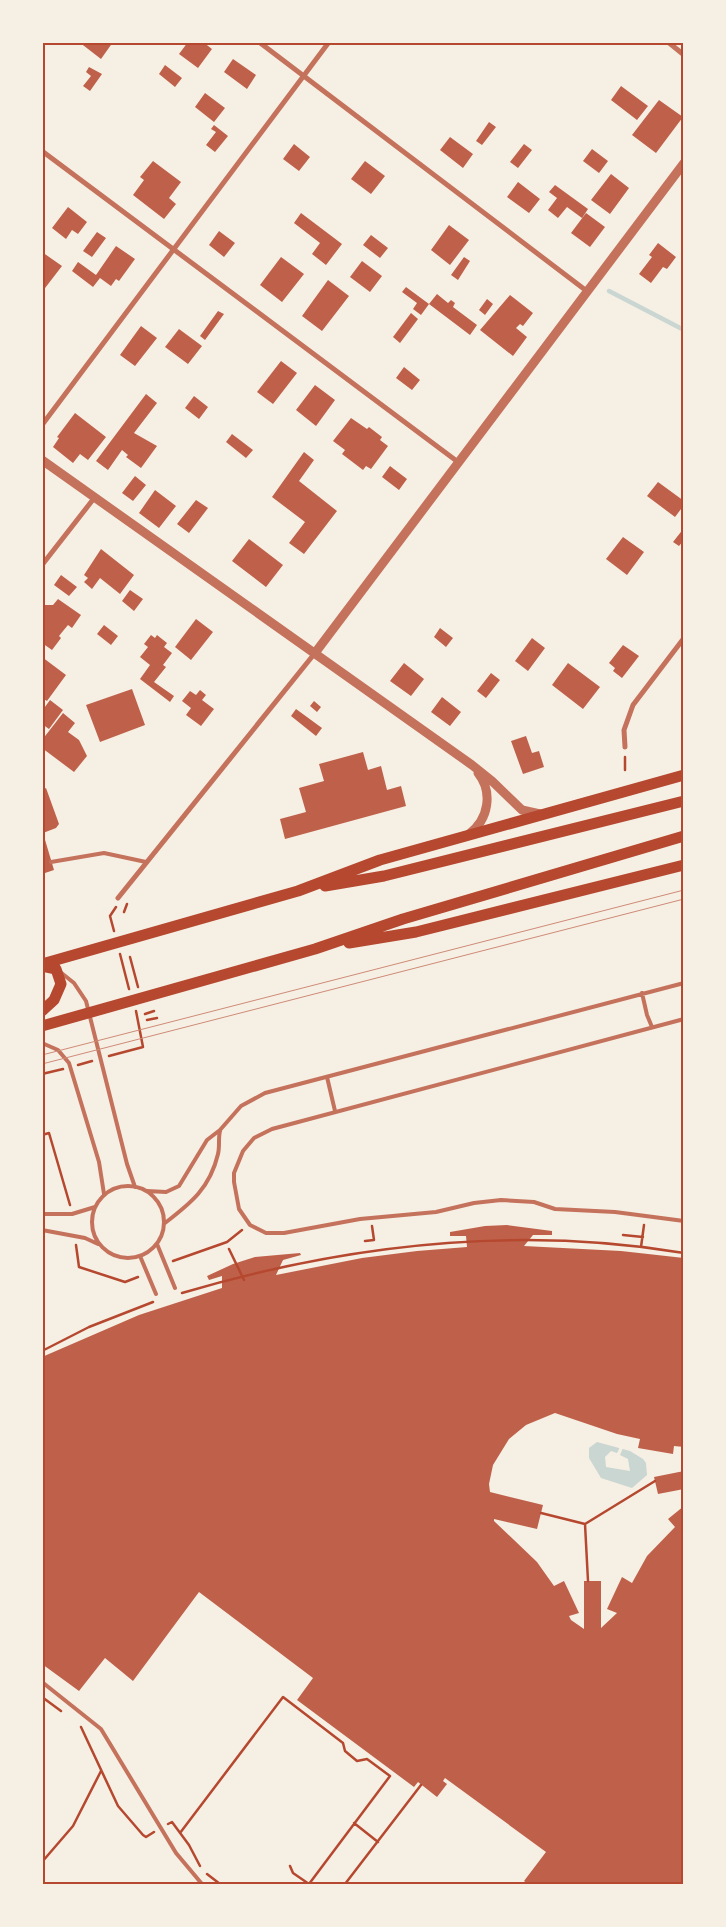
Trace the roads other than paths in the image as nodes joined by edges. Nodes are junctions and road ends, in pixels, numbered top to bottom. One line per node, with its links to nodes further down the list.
1 (259, 42): 5 (street)
2 (329, 42): 5 (street)
3 (668, 42): 4 (street)
4 (684, 55)
5 (304, 77): 8 (street); 9 (street)
6 (42, 151): 8 (street)
7 (684, 163): 9 (street)
8 (174, 250): 10 (street); 12 (street)
9 (588, 292): 12 (street)
10 (42, 425)
11 (42, 460): 13 (street)
12 (458, 462): 16 (street)
13 (95, 497): 14 (street); 16 (street)
14 (42, 564)
15 (684, 638): 17 (street)
16 (315, 652): 18 (street); 25 (street)
17 (625, 747)
18 (472, 765): 21 (street); 22 (street)
19 (684, 775): 21 (main road)
20 (684, 801): 27 (main road)
21 (540, 814): 22 (main road)
22 (466, 836): 27 (main road)
23 (684, 836): 29 (main road)
24 (51, 862): 25 (lane)
25 (146, 862): 28 (street)
26 (684, 865): 29 (main road)
27 (298, 891): 30 (main road)
28 (118, 898)
29 (315, 949): 35 (main road)
30 (42, 965): 31 (main road)
31 (56, 969): 34 (main road); 35 (lane)
32 (684, 983): 33 (lane)
33 (642, 993): 38 (lane); 40 (lane)
34 (42, 1011)
35 (89, 1014): 37 (main road); 43 (lane)
36 (684, 1020): 38 (lane)
37 (42, 1026)
38 (652, 1027): 41 (lane)
39 (42, 1043): 45 (lane)
40 (327, 1077): 41 (lane); 42 (lane)
41 (335, 1111): 48 (lane)
42 (220, 1130): 44 (lane); 49 (lane)
43 (135, 1186): 44 (lane); 45 (lane)
44 (147, 1191): 49 (lane)
45 (104, 1194): 46 (lane)
46 (95, 1207): 47 (lane); 51 (lane)
47 (42, 1214)
48 (684, 1221)
49 (165, 1223): 52 (lane)
50 (42, 1230): 51 (lane)
51 (99, 1244): 53 (lane)
52 (157, 1244): 53 (lane); 54 (lane)
53 (140, 1256): 55 (lane)
54 (175, 1288)
55 (156, 1294)
56 (42, 1682): 57 (lane)
57 (202, 1884)

